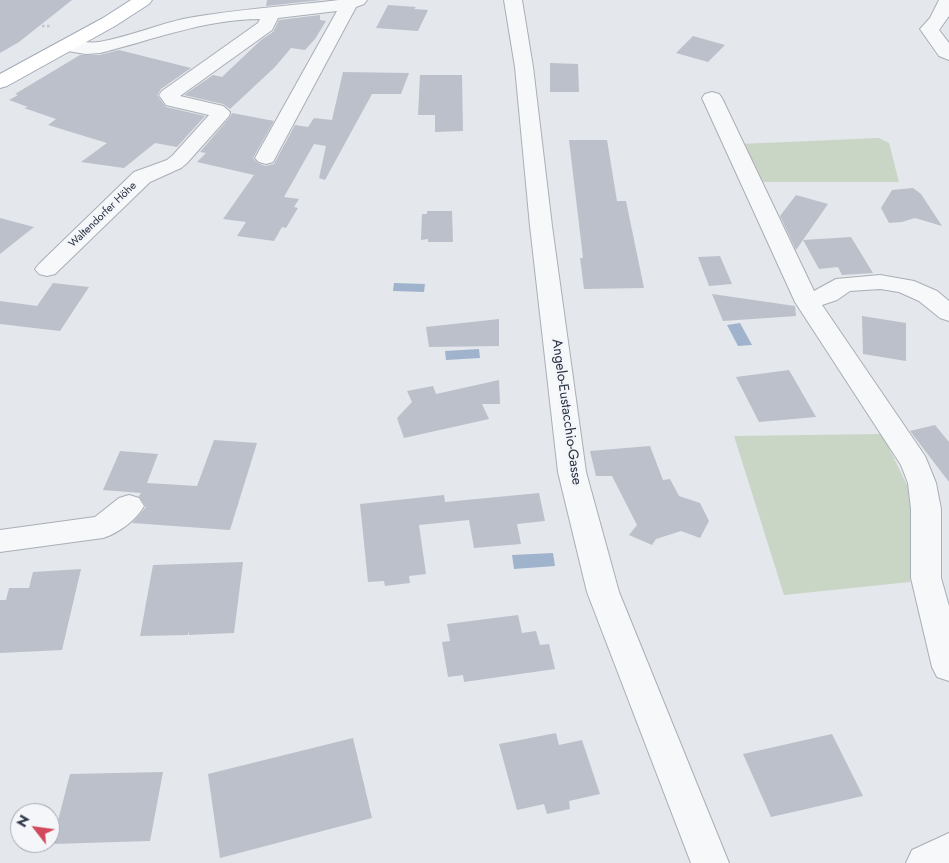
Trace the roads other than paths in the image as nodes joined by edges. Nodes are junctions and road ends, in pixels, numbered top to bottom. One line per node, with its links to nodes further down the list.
1 (143, 0): 6 (main road)
2 (513, 0): 18 (street, Angelo-Eustacchio-Gasse)
3 (948, 0): 7 (street)
4 (354, 2): 5 (street); 10 (street)
5 (271, 14): 6 (street); 11 (street, Waltendorfer Höhe)
6 (68, 46): 8 (main road)
7 (949, 54)
8 (0, 82)
9 (712, 98): 12 (street)
10 (266, 158)
11 (47, 269)
12 (807, 302): 13 (street); 16 (street)
13 (949, 313)
14 (129, 506): 15 (street)
15 (0, 541)
16 (949, 667)
17 (949, 851): 19 (street)
18 (710, 863)
19 (925, 863)

